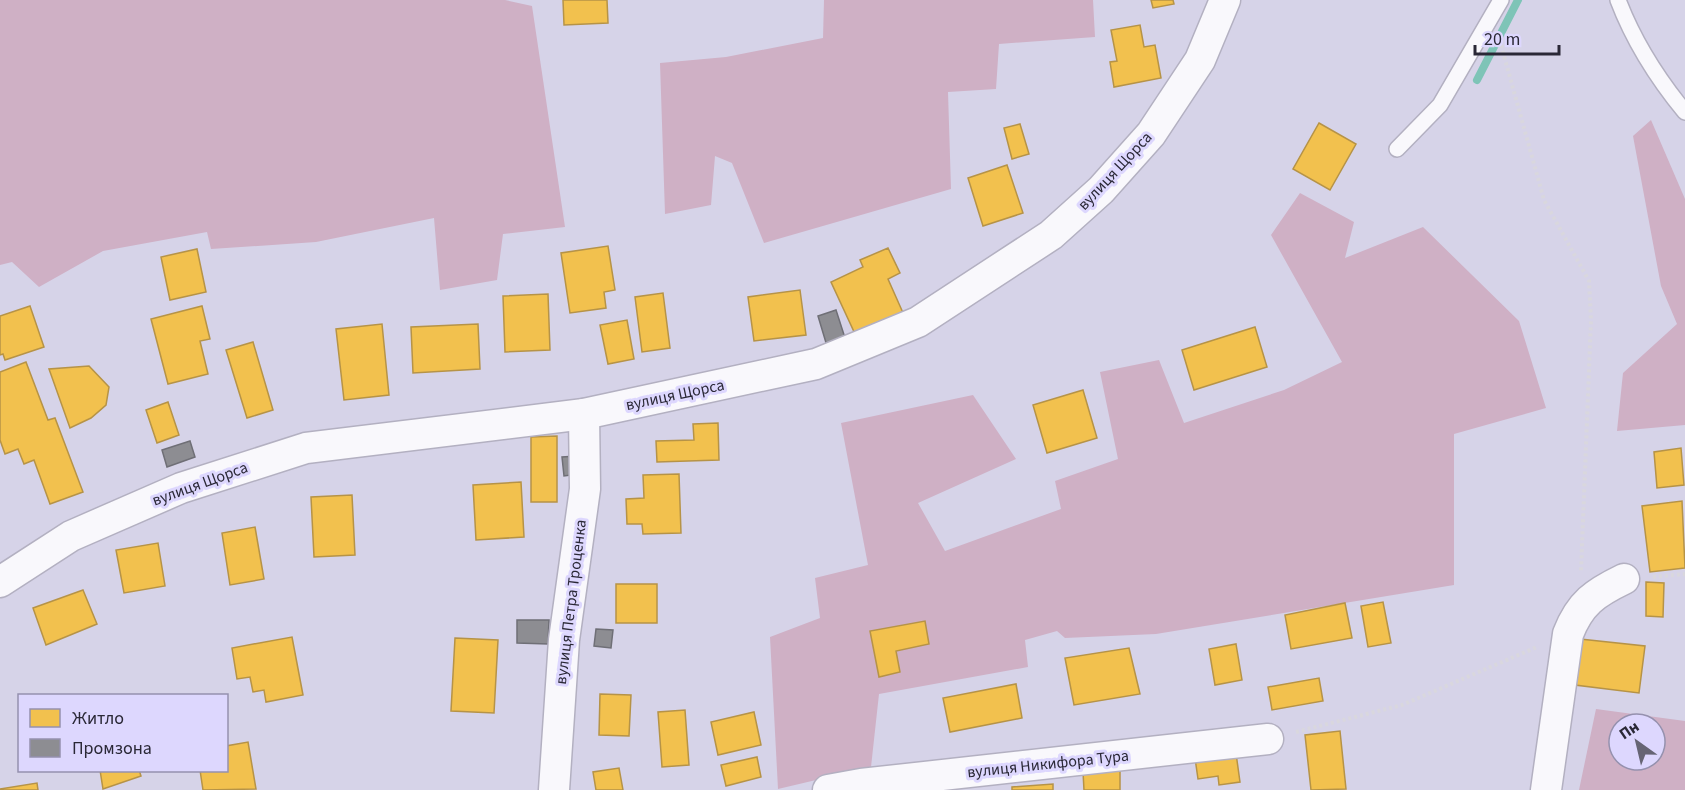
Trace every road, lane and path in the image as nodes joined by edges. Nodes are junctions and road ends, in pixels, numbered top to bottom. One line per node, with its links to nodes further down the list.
1 (1225, 0): 7 (street, вулиця Щорса)
2 (1501, 0): 6 (lane)
3 (1618, 0): 5 (lane)
4 (1501, 45): 10 (path)
5 (1685, 112)
6 (1397, 149)
7 (584, 414): 9 (street, вулиця Щорса); 12 (street, вулиця Петра Троценка)
8 (1624, 579): 10 (street)
9 (0, 582)
10 (1572, 623): 11 (path); 14 (street)
11 (1268, 740): 13 (street, вулиця Никифора Тура)
12 (554, 790)
13 (828, 790)
14 (1546, 790)

